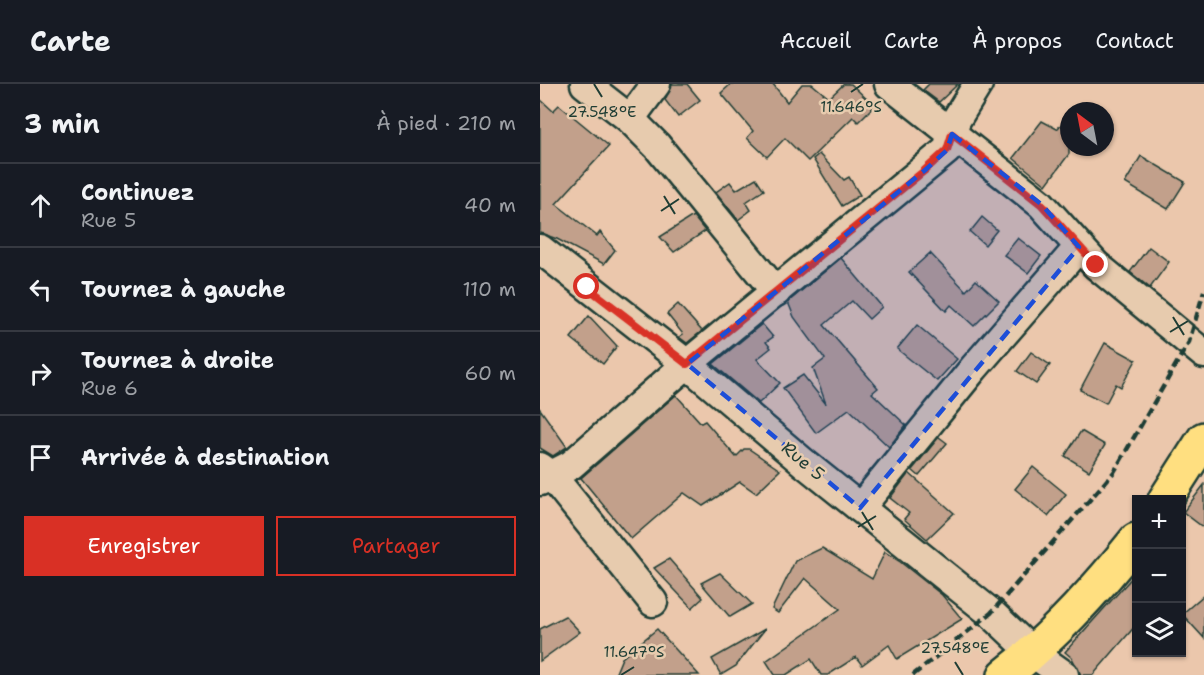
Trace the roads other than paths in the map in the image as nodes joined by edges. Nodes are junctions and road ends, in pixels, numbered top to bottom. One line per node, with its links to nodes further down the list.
1 (585, 84): 5 (street)
2 (656, 84): 5 (street)
3 (889, 84): 6 (street)
4 (978, 84): 6 (street)
5 (630, 119): 9 (street)
6 (952, 134): 7 (street); 9 (street)
7 (1079, 247): 10 (street); 15 (street)
8 (540, 249): 11 (street, Rue 5)
9 (776, 292): 11 (street)
10 (1204, 354)
11 (687, 364): 13 (street); 15 (street, Rue 5)
12 (1204, 439): 14 (main road)
13 (544, 475): 17 (street)
14 (1168, 495)
15 (860, 508): 18 (street, Rue 5)
16 (1132, 546): 18 (main road)
17 (653, 602)
18 (1033, 653): 19 (main road); 20 (street, Rue 5)
19 (1005, 675)
20 (1064, 675)

